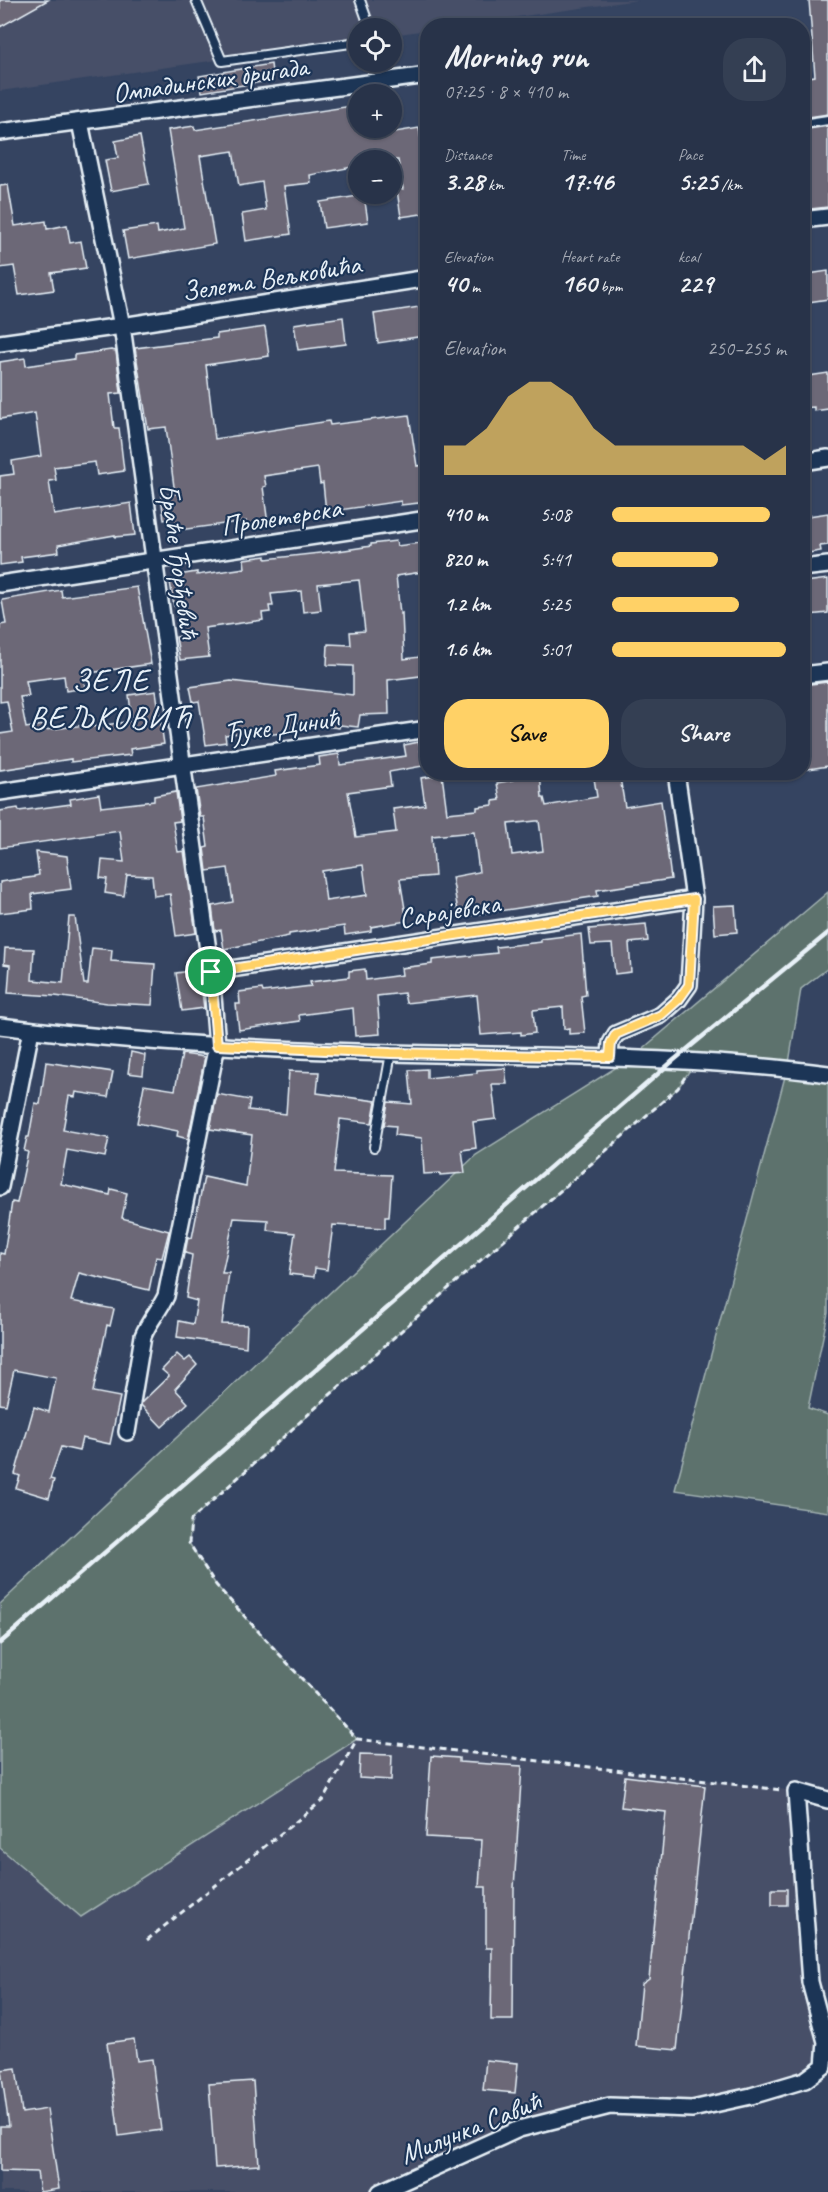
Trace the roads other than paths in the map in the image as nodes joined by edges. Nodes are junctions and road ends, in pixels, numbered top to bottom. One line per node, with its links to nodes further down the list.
1 (196, 0): 4 (lane)
2 (360, 0): 3 (lane)
3 (366, 18)
4 (348, 43)
5 (420, 76): 7 (street, Омладинских бригада)
6 (828, 120): 8 (lane)
7 (80, 122): 9 (street, Омладинских бригада); 13 (street, Браће Ђорђевић)
8 (810, 123)
9 (0, 132)
10 (828, 217): 11 (street)
11 (810, 219)
12 (420, 279): 13 (street, Зелета Вељковића)
13 (122, 326): 14 (street, Зелета Вељковића); 18 (street, Браће Ђорђевић)
14 (0, 343)
15 (828, 458): 16 (street)
16 (810, 461)
17 (420, 520): 18 (street, Пролетерска)
18 (155, 561): 21 (street, Пролетерска); 25 (street, Браће Ђорђевић)
19 (828, 565): 20 (street)
20 (810, 567)
21 (0, 584)
22 (828, 672): 23 (street)
23 (810, 674)
24 (420, 730): 25 (street, Ђуке Динић)
25 (181, 766): 27 (street, Ђуке Динић); 29 (street, Браће Ђорђевић)
26 (677, 780): 28 (street)
27 (0, 792)
28 (694, 899): 29 (street, Сарајевска); 34 (street)
29 (211, 972): 32 (street, Браће Ђорђевић)
30 (0, 1026): 31 (street)
31 (31, 1030): 32 (street); 37 (street)
32 (217, 1045): 33 (street); 38 (street, Браће Ђорђевић)
33 (391, 1053): 34 (street); 36 (lane)
34 (610, 1057): 35 (street)
35 (828, 1074)
36 (374, 1147)
37 (0, 1187)
38 (127, 1432)
39 (828, 1800): 40 (street, Милунка Савић)
40 (380, 2192)

